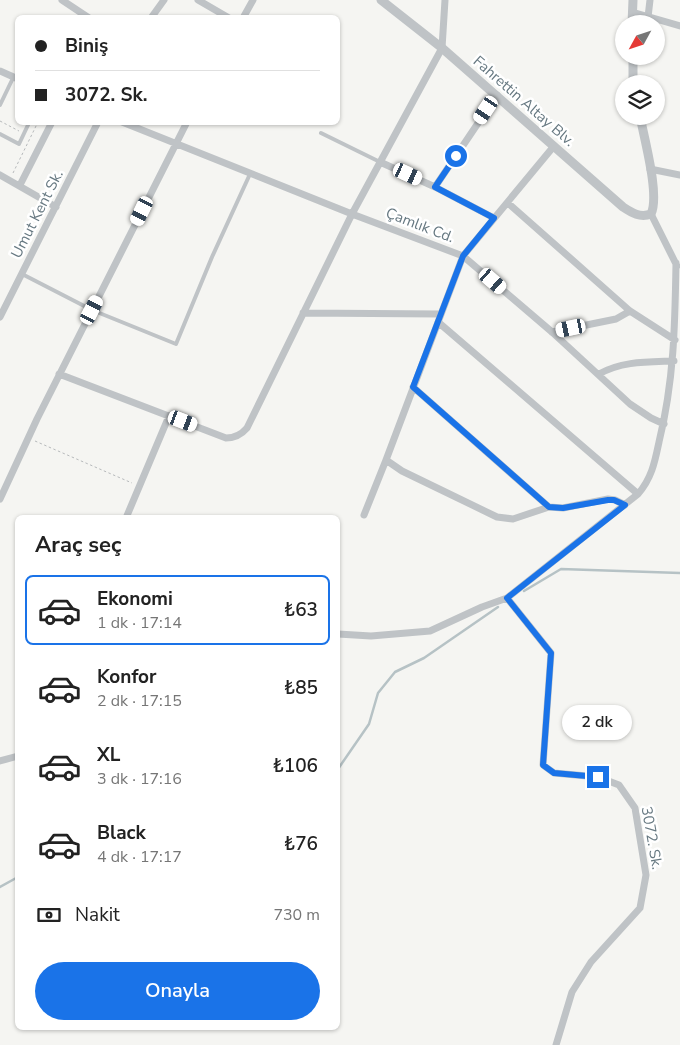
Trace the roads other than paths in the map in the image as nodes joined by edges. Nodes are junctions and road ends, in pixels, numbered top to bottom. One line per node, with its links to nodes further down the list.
1 (62, 0): 10 (street)
2 (164, 0): 11 (street)
3 (198, 0): 12 (street)
4 (253, 0): 13 (street)
5 (381, 0): 18 (street, Fahrettin Altay Blv.)
6 (444, 0): 18 (street)
7 (633, 0): 9 (street)
8 (650, 0): 15 (street)
9 (632, 12): 14 (street)
10 (84, 15)
11 (153, 15)
12 (224, 15)
13 (245, 15)
14 (642, 15)
15 (648, 15)
16 (665, 22): 17 (street)
17 (680, 26)
18 (442, 48): 21 (street, Fahrettin Altay Blv.); 33 (street)
19 (0, 71): 20 (street)
20 (15, 78): 22 (lane)
21 (497, 95): 32 (street, Fahrettin Altay Blv.); 39 (street)
22 (0, 105)
23 (28, 125): 30 (lane)
24 (50, 125): 38 (street)
25 (97, 125): 41 (street, Umut Kent Sk.)
26 (129, 125): 31 (street, Çamlık Cd.)
27 (186, 125): 31 (street)
28 (642, 125): 34 (street)
29 (322, 133): 33 (lane)
30 (0, 134)
31 (176, 144): 35 (street, Çamlık Cd.); 49 (street)
32 (554, 146): 40 (street); 43 (street, Fahrettin Altay Blv.)
33 (380, 162): 39 (street); 42 (street)
34 (650, 169): 37 (street); 43 (street)
35 (250, 174): 42 (street, Çamlık Cd.); 49 (lane)
36 (0, 175): 38 (street)
37 (680, 175)
38 (20, 185): 41 (street)
39 (435, 187): 44 (street)
40 (508, 203): 44 (street); 50 (street)
41 (56, 207): 47 (street, Umut Kent Sk.)
42 (352, 214): 45 (street, Çamlık Cd.); 51 (street)
43 (651, 214): 46 (street)
44 (494, 218): 45 (street)
45 (463, 256): 52 (street); 55 (street, Çamlık Cd.)
46 (676, 263): 48 (street); 56 (street)
47 (22, 274): 49 (lane); 53 (street, Umut Kent Sk.)
48 (680, 274)
49 (92, 310): 58 (street)
50 (630, 311): 55 (street); 56 (street)
51 (304, 313): 52 (street); 61 (street)
52 (440, 314): 54 (street)
53 (0, 317)
54 (438, 322): 60 (street); 64 (street)
55 (552, 332): 59 (street, Çamlık Cd.)
56 (675, 340): 57 (street)
57 (674, 361): 59 (street); 62 (street)
58 (59, 374): 61 (street); 65 (street)
59 (599, 374): 62 (street, Çamlık Cd.)
60 (413, 387): 63 (street); 67 (street)
61 (169, 416): 68 (street)
62 (664, 424): 64 (street)
63 (386, 460): 67 (street); 69 (street)
64 (638, 494): 66 (street)
65 (0, 499)
66 (625, 505): 67 (street); 70 (street)
67 (549, 507)
68 (127, 515)
69 (364, 515)
70 (507, 598): 71 (street); 74 (street, 3072. Sk.)
71 (340, 634)
72 (15, 757): 73 (street)
73 (0, 761)
74 (556, 1045)

